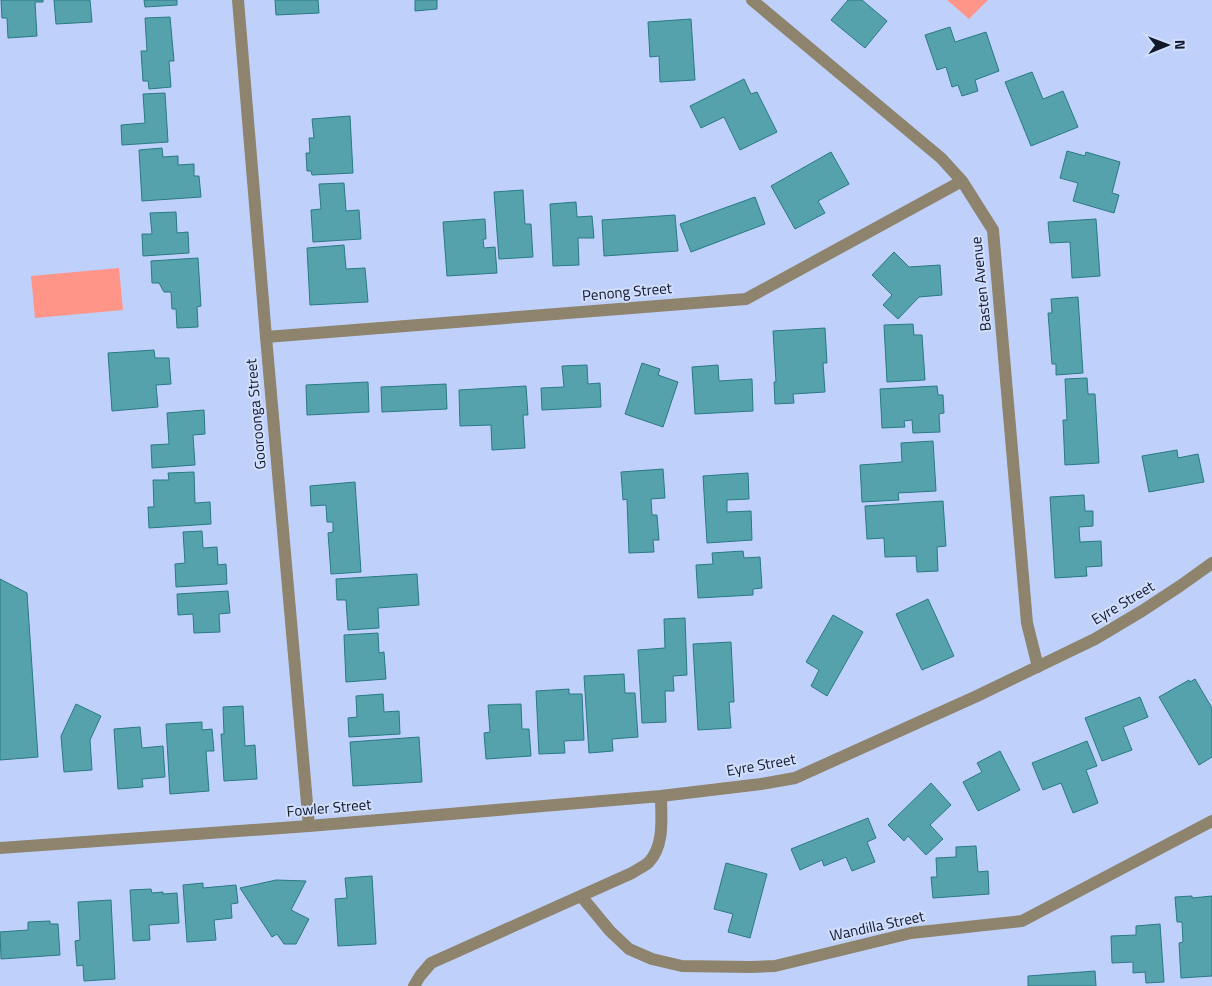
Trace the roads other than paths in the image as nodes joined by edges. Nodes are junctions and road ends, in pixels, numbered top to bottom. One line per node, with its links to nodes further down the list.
1 (238, 0): 4 (street, Gooroonga Street)
2 (752, 0): 3 (street, Basten Avenue)
3 (962, 181): 4 (street, Penong Street); 6 (street, Basten Avenue)
4 (266, 338): 9 (street, Gooroonga Street)
5 (1212, 563): 6 (street, Eyre Street)
6 (1038, 667): 7 (street, Eyre Street)
7 (661, 796): 9 (street, Fowler Street); 11 (street)
8 (1212, 821): 11 (street, Wandilla Street)
9 (310, 826): 10 (street, Fowler Street)
10 (0, 848)
11 (581, 896): 12 (street)
12 (414, 986)

